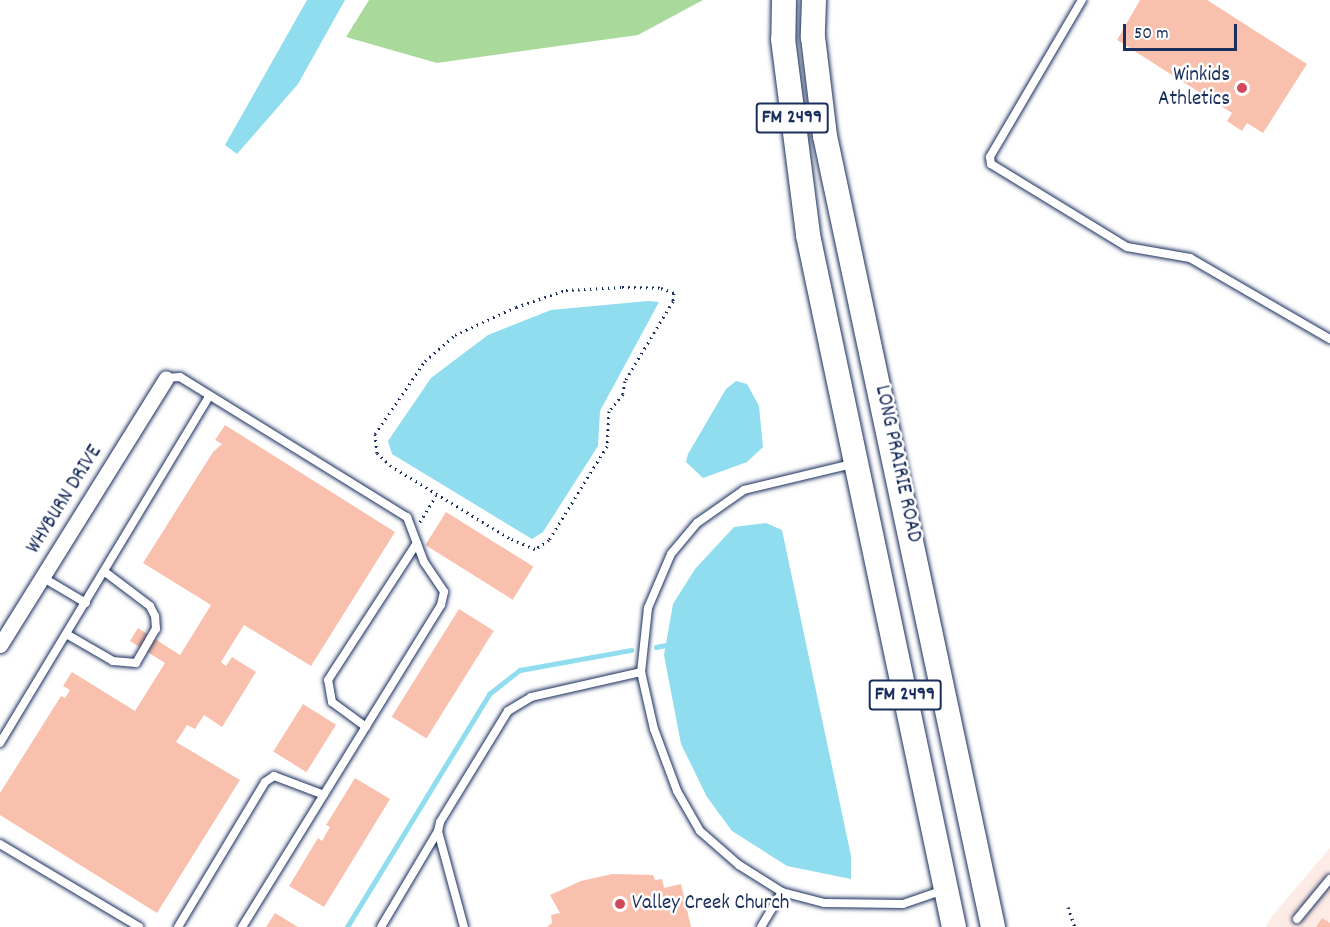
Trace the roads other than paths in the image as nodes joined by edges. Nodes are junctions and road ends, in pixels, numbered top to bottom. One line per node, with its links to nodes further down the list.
1 (784, 0): 8 (main road, LONG PRAIRIE ROAD / FM 2499)
2 (814, 0): 7 (main road, LONG PRAIRIE ROAD / FM 2499)
3 (1082, 0): 4 (lane)
4 (1330, 339)
5 (166, 378): 6 (lane); 11 (street, WHYBURN DRIVE)
6 (209, 396): 9 (lane); 10 (lane)
7 (895, 456): 8 (main road); 32 (main road, LONG PRAIRIE ROAD / FM 2499)
8 (856, 463): 15 (lane); 22 (main road, LONG PRAIRIE ROAD / FM 2499)
9 (417, 543): 16 (lane); 16 (lane)
10 (105, 572): 12 (lane); 13 (lane)
11 (42, 576): 12 (lane); 14 (street, WHYBURN DRIVE)
12 (86, 603): 13 (lane)
13 (68, 635): 17 (lane)
14 (0, 645)
15 (641, 672): 19 (lane); 23 (lane)
16 (366, 726): 18 (lane)
17 (0, 743)
18 (324, 795): 26 (lane); 27 (lane)
19 (438, 831): 28 (lane); 29 (lane)
20 (0, 844): 25 (lane)
21 (1330, 879): 24 (lane)
22 (946, 890): 23 (lane); 31 (main road, LONG PRAIRIE ROAD / FM 2499)
23 (782, 892): 30 (lane)
24 (1297, 919)
25 (139, 927)
26 (178, 927)
27 (242, 927)
28 (381, 927)
29 (464, 927)
30 (761, 927)
31 (954, 927)
32 (993, 927)

